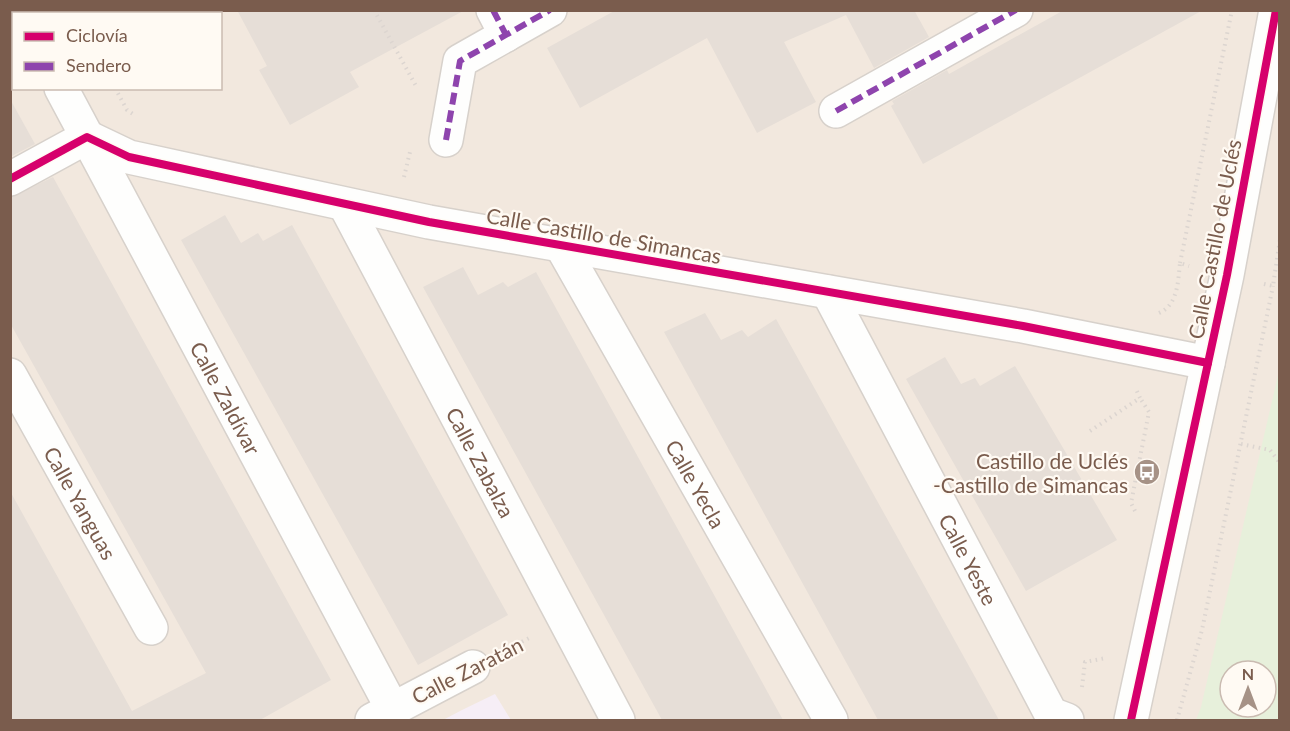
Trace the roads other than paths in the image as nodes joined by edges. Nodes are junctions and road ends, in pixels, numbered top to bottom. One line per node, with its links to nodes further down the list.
1 (550, 10): 4 (street)
2 (1016, 10): 6 (street)
3 (1276, 10): 13 (street, Calle Castillo de Uclés)
4 (499, 23): 8 (street)
5 (62, 90): 7 (street, Calle Zaldívar)
6 (836, 111)
7 (87, 137): 9 (street); 10 (street, Calle Castillo de Simancas); 18 (street, Calle Zaldívar)
8 (446, 140)
9 (10, 179)
10 (345, 205): 11 (street, Calle Castillo de Simancas); 19 (street, Calle Zabalza)
11 (562, 247): 12 (street, Calle Castillo de Simancas); 20 (street, Calle Yecla)
12 (828, 292): 13 (street, Calle Castillo de Simancas); 17 (street, Calle Yeste)
13 (1208, 363): 21 (street, Calle Castillo de Uclés)
14 (10, 375): 15 (street, Calle Yanguas)
15 (151, 628)
16 (473, 667): 18 (street, Calle Zaratán)
17 (1074, 709)
18 (382, 714)
19 (618, 720)
20 (831, 720)
21 (1131, 720)

